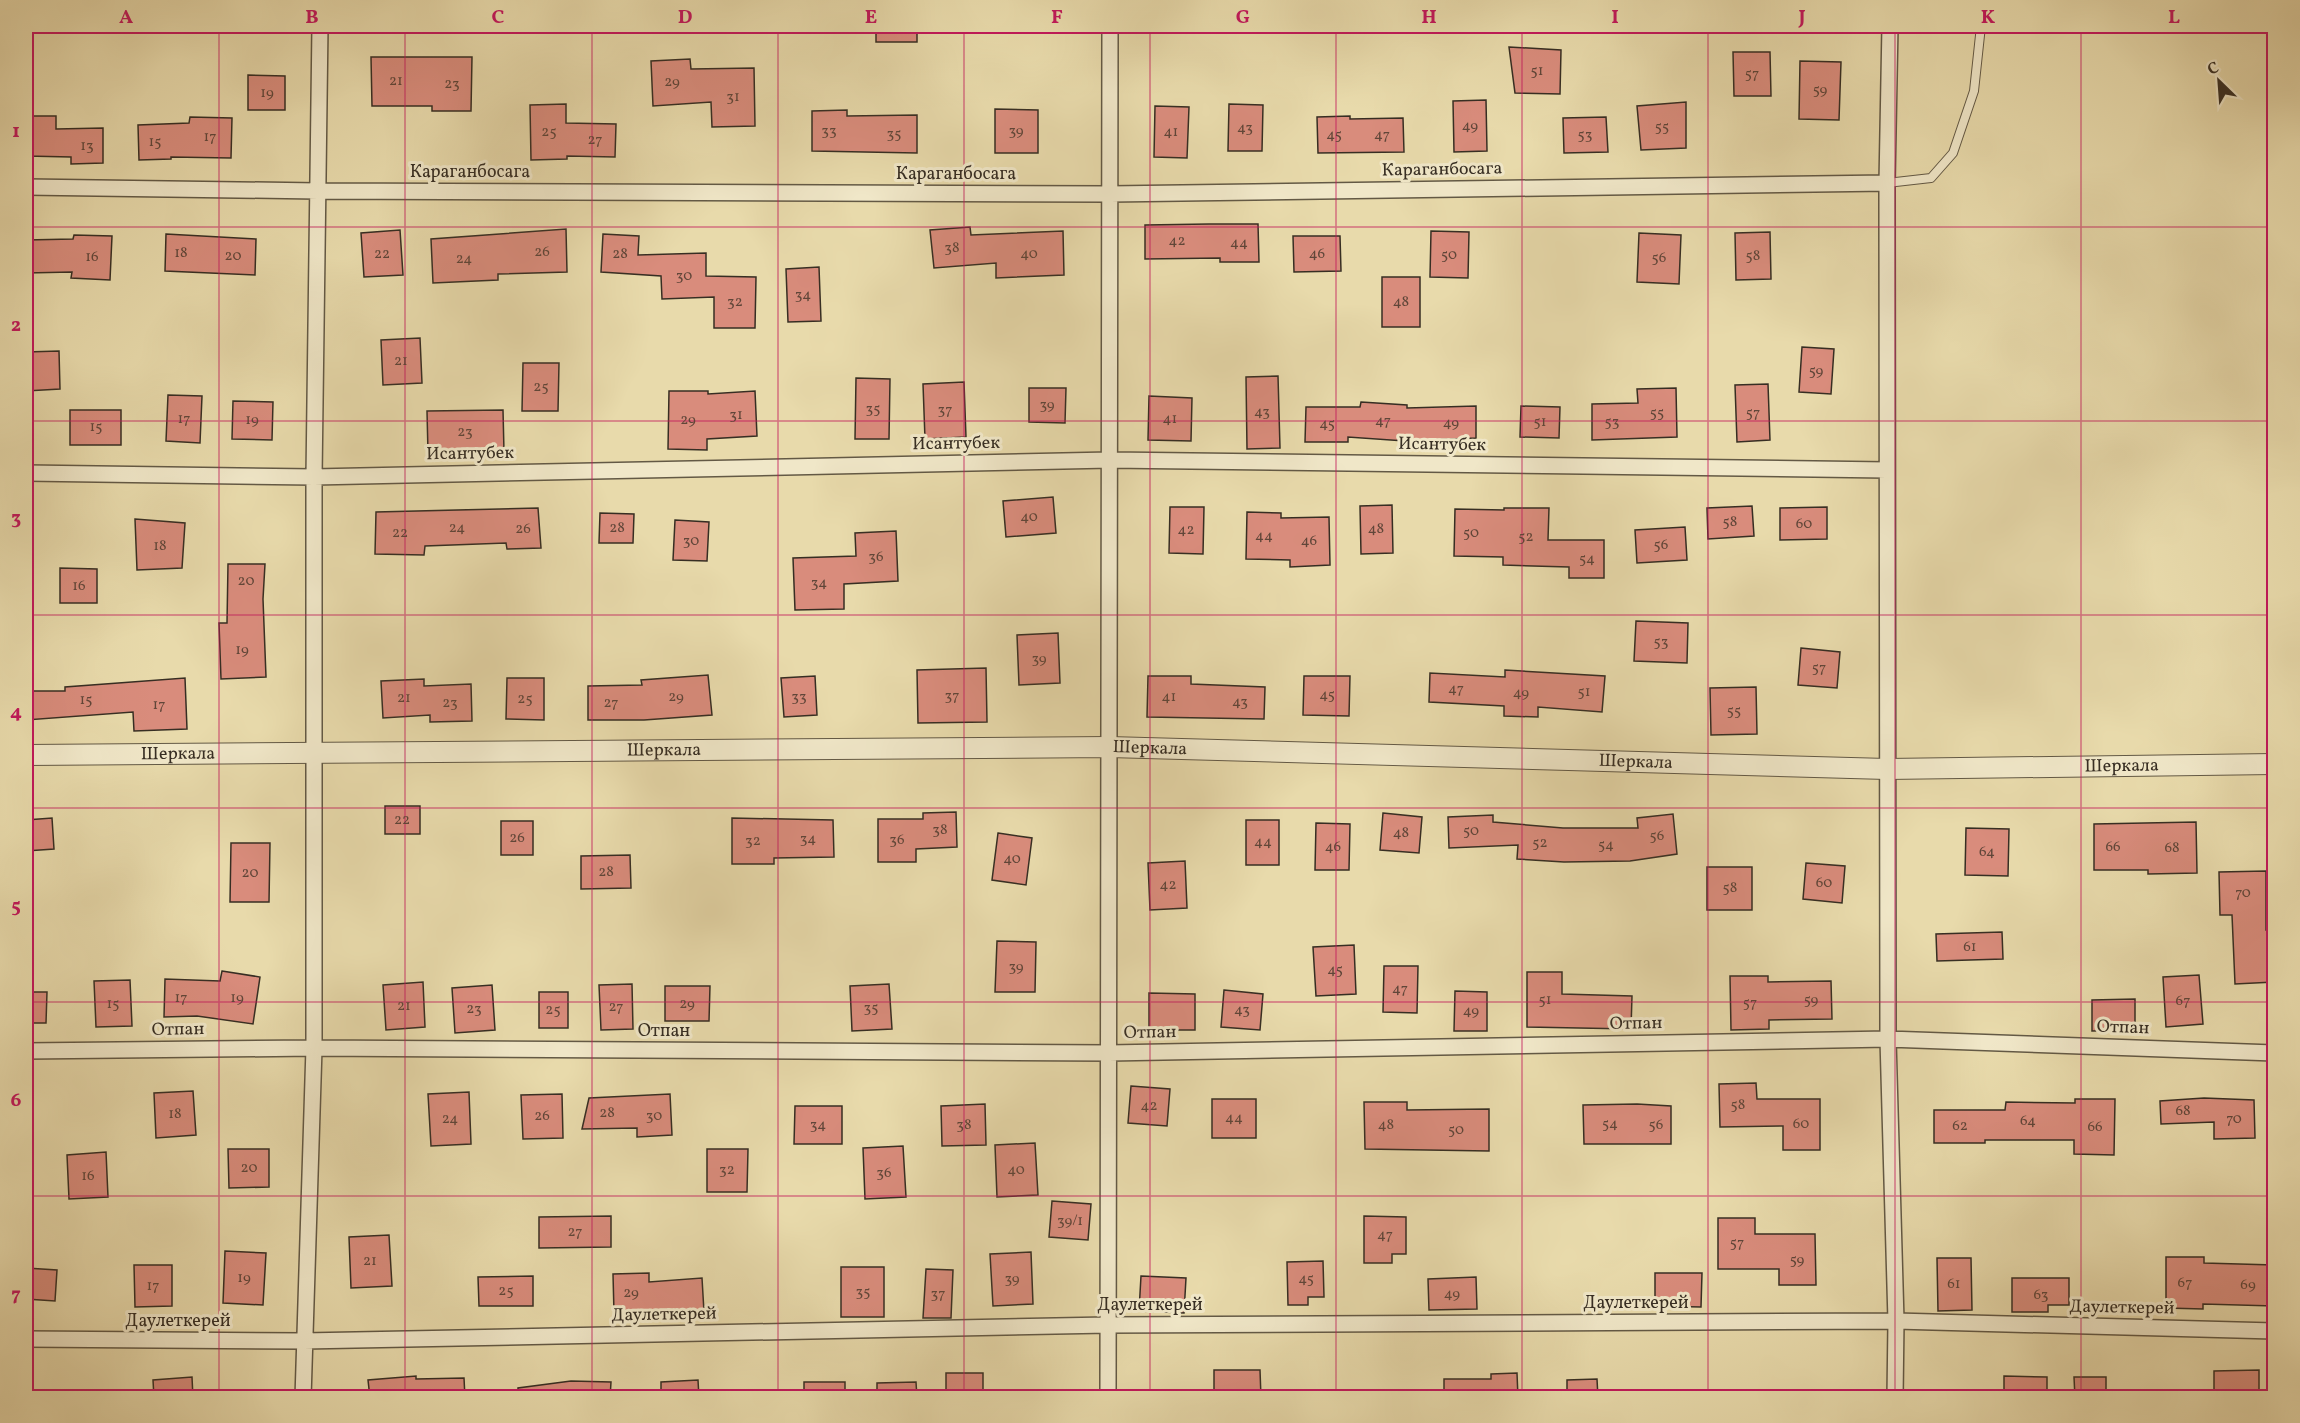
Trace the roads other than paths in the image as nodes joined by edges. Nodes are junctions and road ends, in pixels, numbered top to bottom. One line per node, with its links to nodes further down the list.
1 (320, 26): 7 (street)
2 (1110, 26): 8 (street)
3 (1890, 26): 5 (street)
4 (1981, 26): 5 (lane)
5 (1887, 183): 8 (street, Караганбосага); 10 (street)
6 (26, 187): 7 (street, Караганбосага)
7 (318, 191): 8 (street, Караганбосага); 12 (street)
8 (1110, 194): 9 (street)
9 (1110, 460): 10 (street, Исантубек); 12 (street, Исантубек); 13 (street)
10 (1887, 470): 17 (street)
11 (26, 473): 12 (street, Исантубек)
12 (315, 477): 14 (street)
13 (1109, 747): 14 (street, Шеркала); 17 (street, Шеркала); 21 (street)
14 (314, 752): 15 (street, Шеркала); 19 (street)
15 (26, 755)
16 (2274, 764): 17 (street, Шеркала)
17 (1887, 769): 18 (street)
18 (1887, 1039): 21 (street, Отпан); 22 (street, Отпан); 23 (street)
19 (314, 1048): 20 (street, Отпан); 21 (street, Отпан); 27 (street)
20 (26, 1051)
21 (1109, 1053): 24 (street)
22 (2274, 1053)
23 (1896, 1322): 24 (street, Даулеткерей); 25 (street, Даулеткерей); 30 (street)
24 (1108, 1325): 27 (street, Даулеткерей); 29 (street)
25 (2274, 1331)
26 (26, 1339): 27 (street, Даулеткерей)
27 (304, 1341): 28 (street)
28 (303, 1398)
29 (1108, 1398)
30 (1894, 1398)

